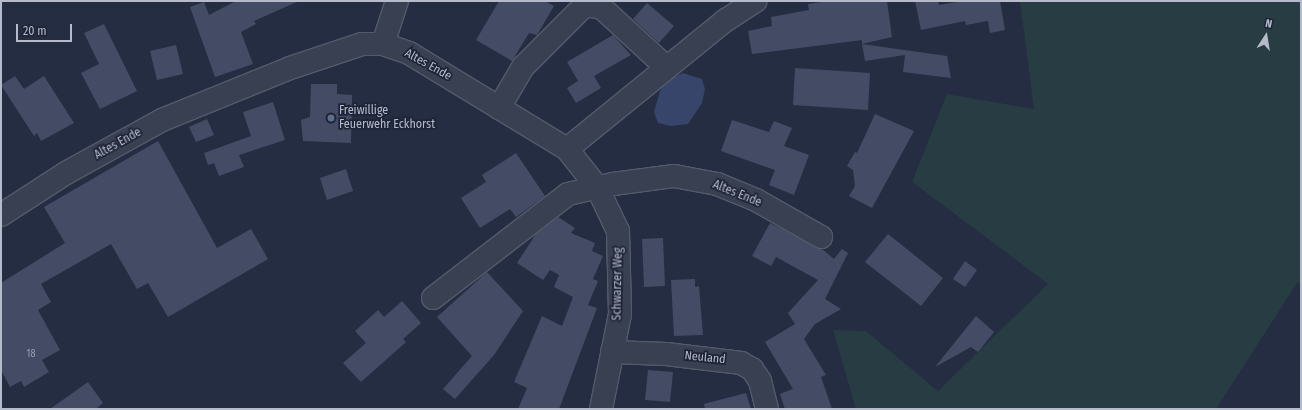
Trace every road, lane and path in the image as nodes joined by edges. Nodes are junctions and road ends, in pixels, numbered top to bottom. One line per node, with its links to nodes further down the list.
1 (397, 1): 3 (street)
2 (755, 1): 4 (street)
3 (383, 44): 5 (street, Altes Ende); 8 (street, Altes Ende)
4 (668, 68): 5 (street); 6 (street)
5 (499, 108): 6 (street, Altes Ende)
6 (567, 148): 7 (street, Schwarzer Weg)
7 (597, 187): 9 (street, Altes Ende); 10 (street, Altes Ende); 11 (street, Schwarzer Weg)
8 (1, 215)
9 (821, 237)
10 (432, 298)
11 (612, 352): 12 (street, Schwarzer Weg); 13 (street, Neuland)
12 (601, 409)
13 (767, 409)

